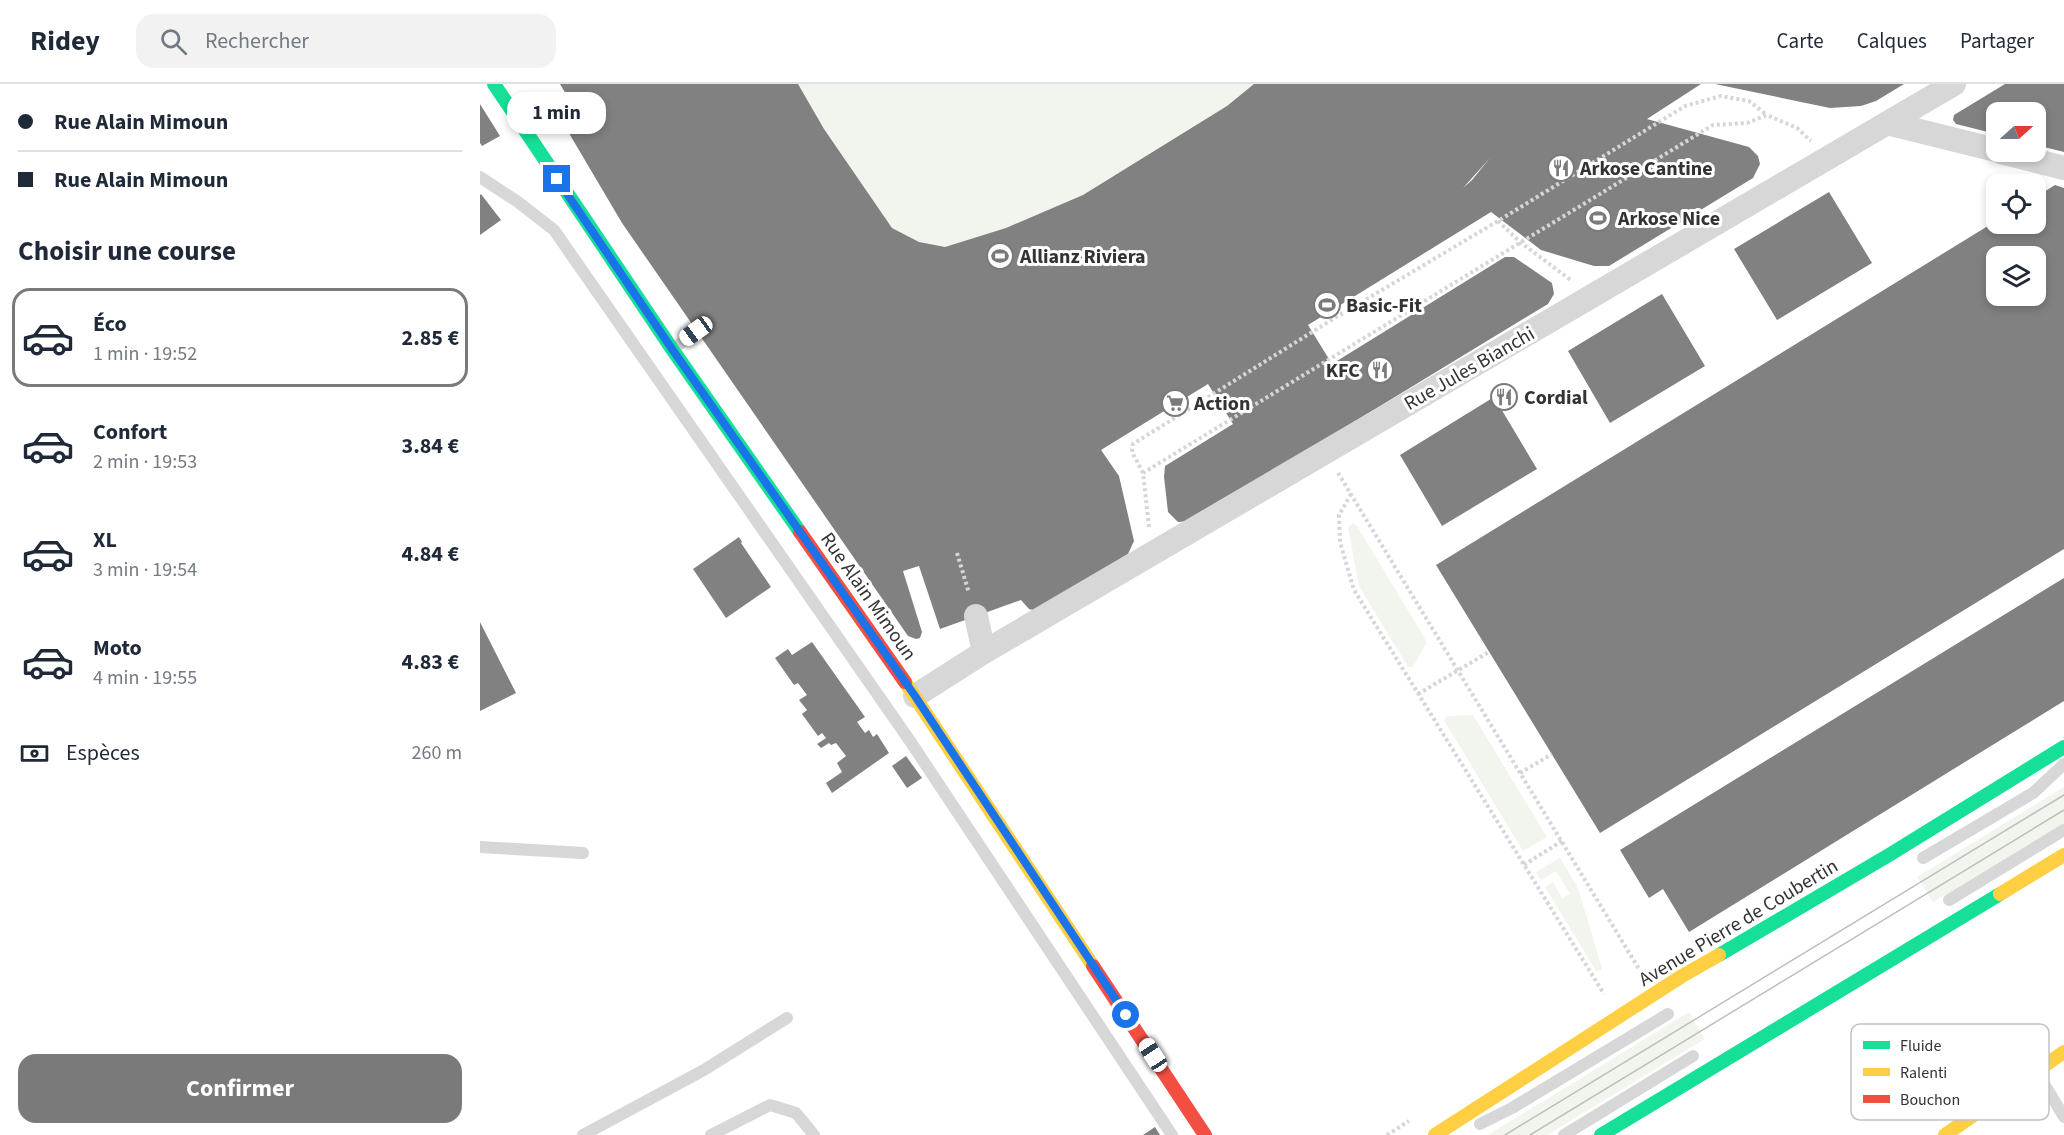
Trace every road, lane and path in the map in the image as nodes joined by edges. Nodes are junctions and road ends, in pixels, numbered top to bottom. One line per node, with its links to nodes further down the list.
1 (494, 84): 14 (street, Rue Alain Mimoun)
2 (1954, 84): 4 (street, Rue Jules Bianchi)
3 (1767, 115): 6 (path); 10 (path); 11 (path)
4 (1887, 123): 5 (street); 6 (street, Rue Jules Bianchi)
5 (1986, 148)
6 (1829, 157): 12 (street, Rue Jules Bianchi)
7 (2041, 162): 8 (street)
8 (2064, 168)
9 (480, 177): 52 (lane)
10 (1498, 221): 11 (path); 16 (path)
11 (1520, 242): 12 (path); 16 (path)
12 (1590, 297): 15 (street, Rue Jules Bianchi)
13 (696, 331): 14 (lane)
14 (672, 349): 25 (street, Rue Alain Mimoun)
15 (1326, 452): 17 (path); 18 (street, Rue Jules Bianchi)
16 (1143, 473): 18 (path)
17 (1351, 494): 23 (path); 24 (path)
18 (1160, 549): 21 (street, Rue Jules Bianchi)
19 (957, 553): 20 (path)
20 (976, 616): 21 (street)
21 (984, 652): 25 (street, Rue Jules Bianchi)
22 (1489, 652): 23 (path)
23 (1458, 670): 24 (path); 29 (path)
24 (1418, 694): 36 (path)
25 (915, 696): 53 (street, Rue Alain Mimoun)
26 (2064, 747): 54 (street, Avenue Pierre de Coubertin)
27 (1551, 754): 29 (path)
28 (2064, 764): 35 (lane)
29 (1520, 773): 31 (path)
30 (2064, 830): 37 (lane)
31 (1562, 842): 36 (path); 38 (path)
32 (480, 847): 33 (lane)
33 (583, 853)
34 (2064, 855): 56 (street)
35 (1923, 858)
36 (1524, 865): 39 (path)
37 (1949, 900)
38 (1644, 977)
39 (1607, 1000)
40 (1668, 1014): 48 (lane)
41 (787, 1018): 49 (lane)
42 (2064, 1052): 44 (street)
43 (1693, 1056): 55 (lane)
44 (2049, 1063)
45 (2049, 1091): 46 (lane)
46 (2064, 1117)
47 (1967, 1120): 57 (street)
48 (1467, 1131)
49 (583, 1135)
50 (711, 1135): 51 (lane)
51 (814, 1135)
52 (1172, 1135)
53 (1206, 1135)
54 (1434, 1135)
55 (1564, 1135)
56 (1601, 1135)
57 (1945, 1135)

